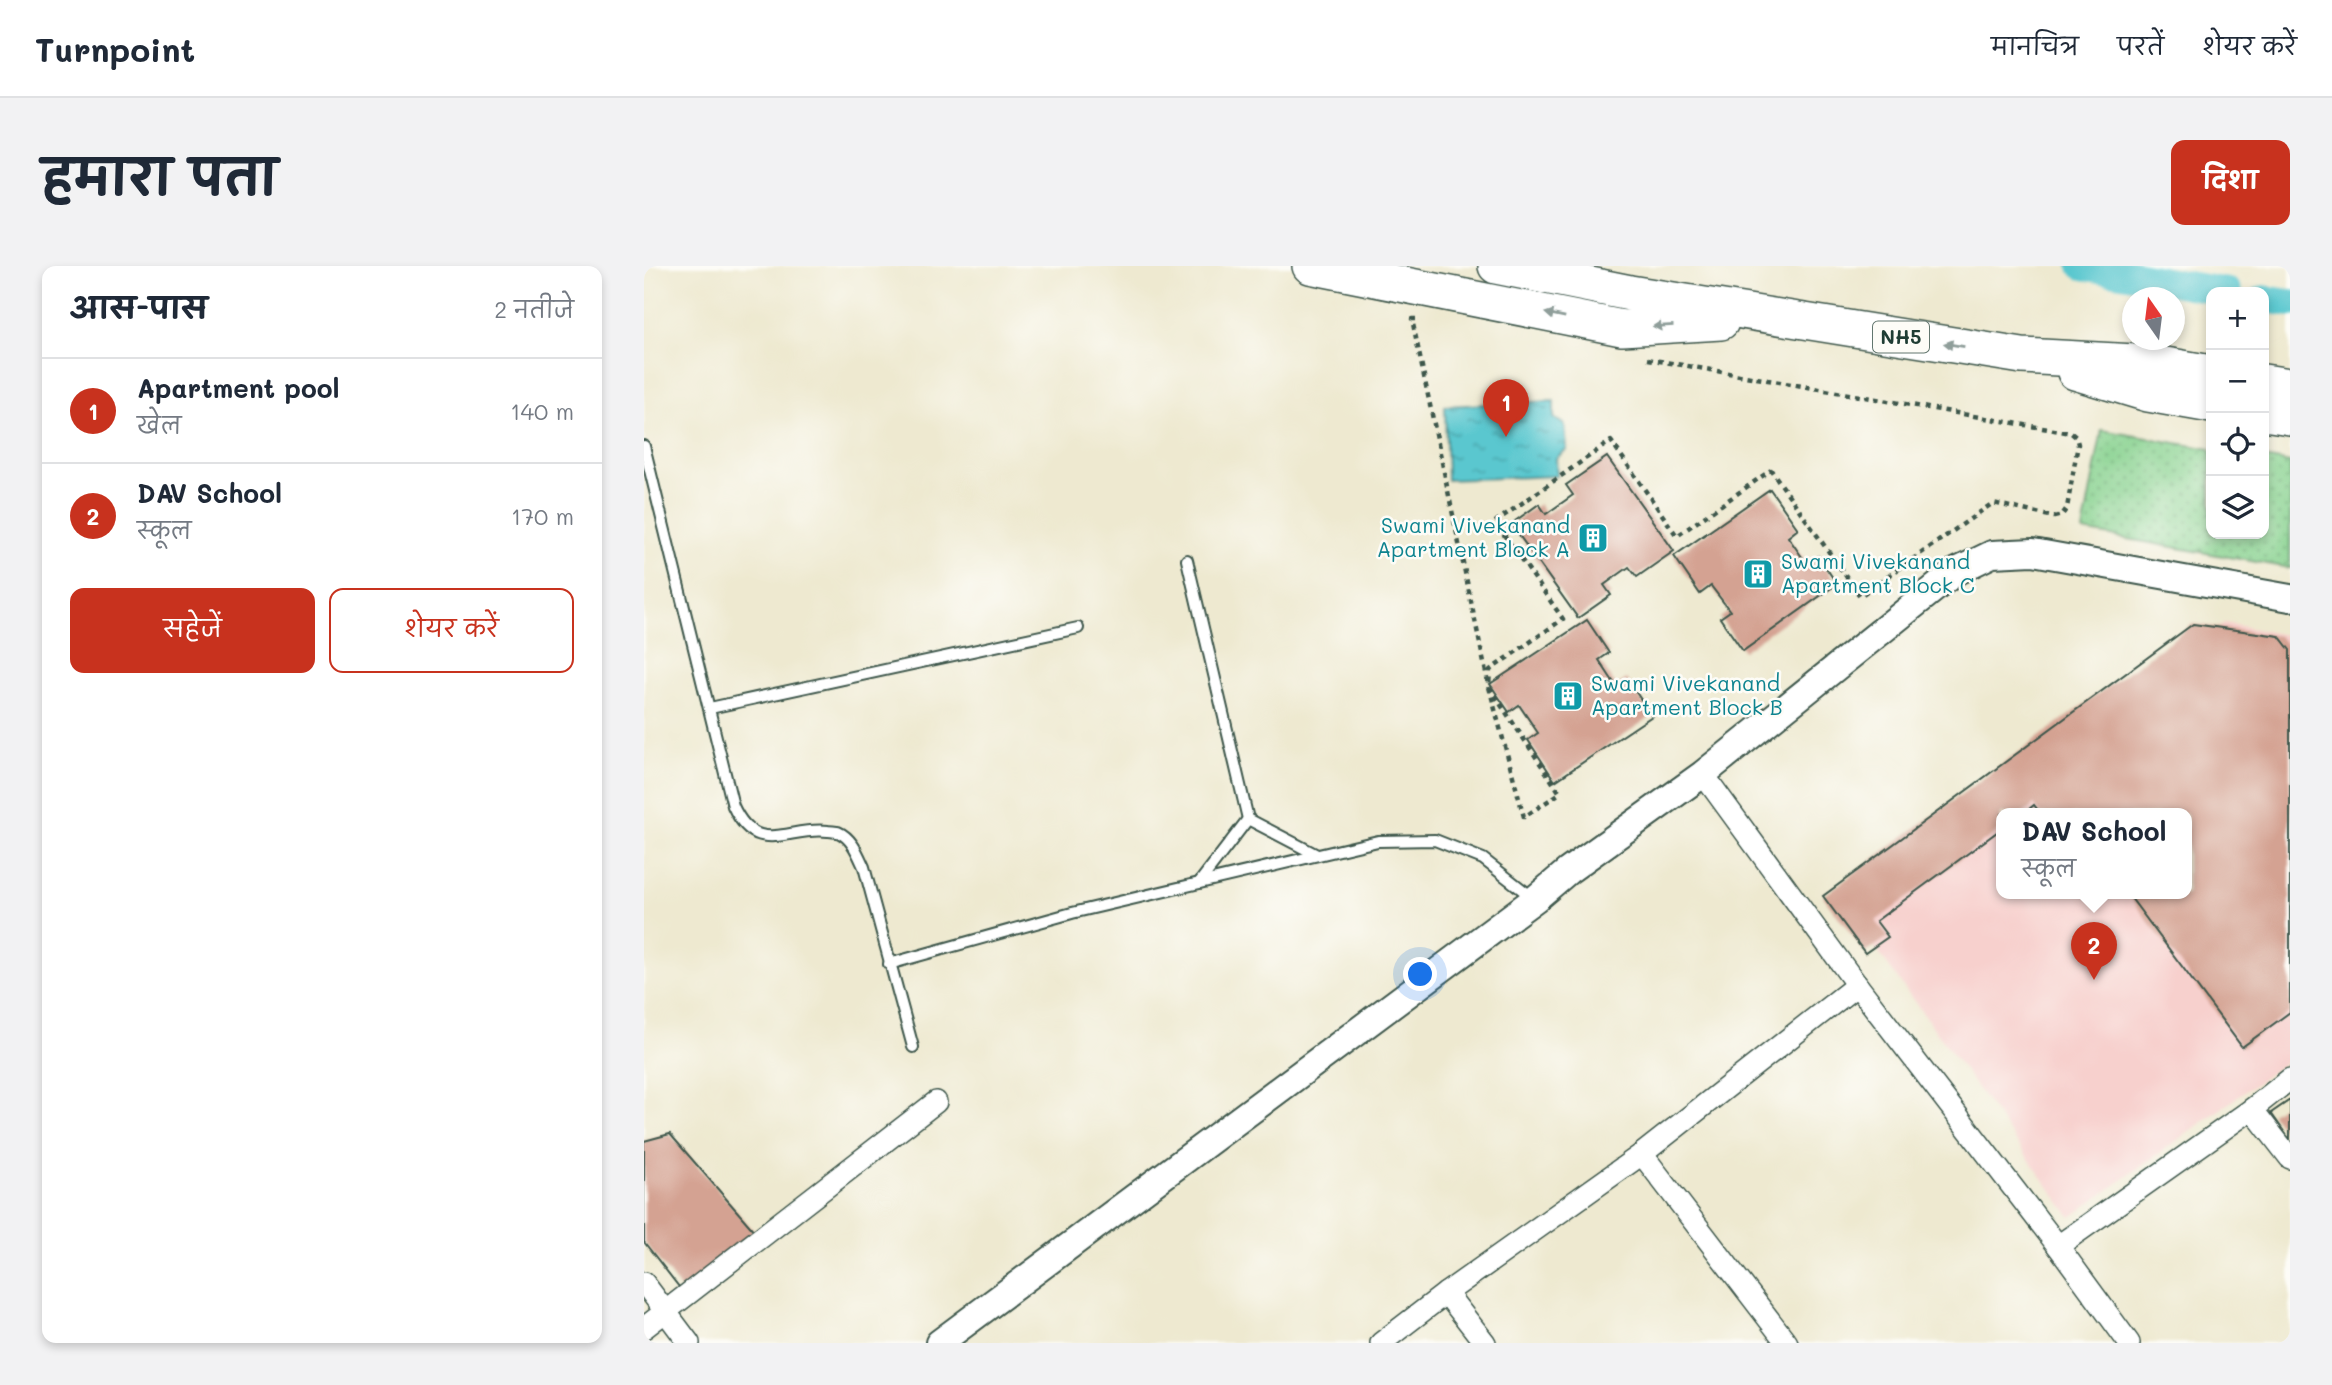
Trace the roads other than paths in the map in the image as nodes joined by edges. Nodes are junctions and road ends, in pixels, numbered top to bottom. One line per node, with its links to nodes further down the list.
1 (1310, 266): 3 (highway, one-way to 1)
2 (1496, 266): 3 (highway, NH5)
3 (1780, 318): 4 (highway, NH5, one-way to 3)
4 (2022, 356): 5 (highway); 8 (highway, NH5)
5 (2206, 372)
6 (2269, 383): 7 (highway)
7 (2290, 386)
8 (2206, 404)
9 (2269, 414): 10 (highway)
10 (2290, 417)
11 (644, 446): 15 (lane)
12 (1187, 559): 17 (lane)
13 (2290, 598): 16 (street)
14 (1078, 628): 15 (lane)
15 (710, 708): 21 (lane)
16 (1703, 774): 20 (street); 22 (street)
17 (1248, 819): 18 (lane); 19 (lane)
18 (1317, 855): 19 (lane); 20 (lane)
19 (1199, 883): 21 (lane)
20 (1535, 899): 35 (street)
21 (889, 964): 23 (lane)
22 (1857, 985): 27 (street); 29 (street)
23 (913, 1046)
24 (2290, 1079): 26 (street)
25 (936, 1102): 32 (street)
26 (2252, 1109): 28 (street); 29 (street)
27 (1642, 1154): 31 (street); 38 (street)
28 (2290, 1158)
29 (2058, 1246): 39 (street)
30 (644, 1283): 32 (street)
31 (1446, 1293): 36 (street); 37 (street)
32 (665, 1311): 33 (street); 34 (street)
33 (644, 1328)
34 (689, 1343)
35 (939, 1343)
36 (1381, 1343)
37 (1485, 1343)
38 (1787, 1343)
39 (2129, 1343)

